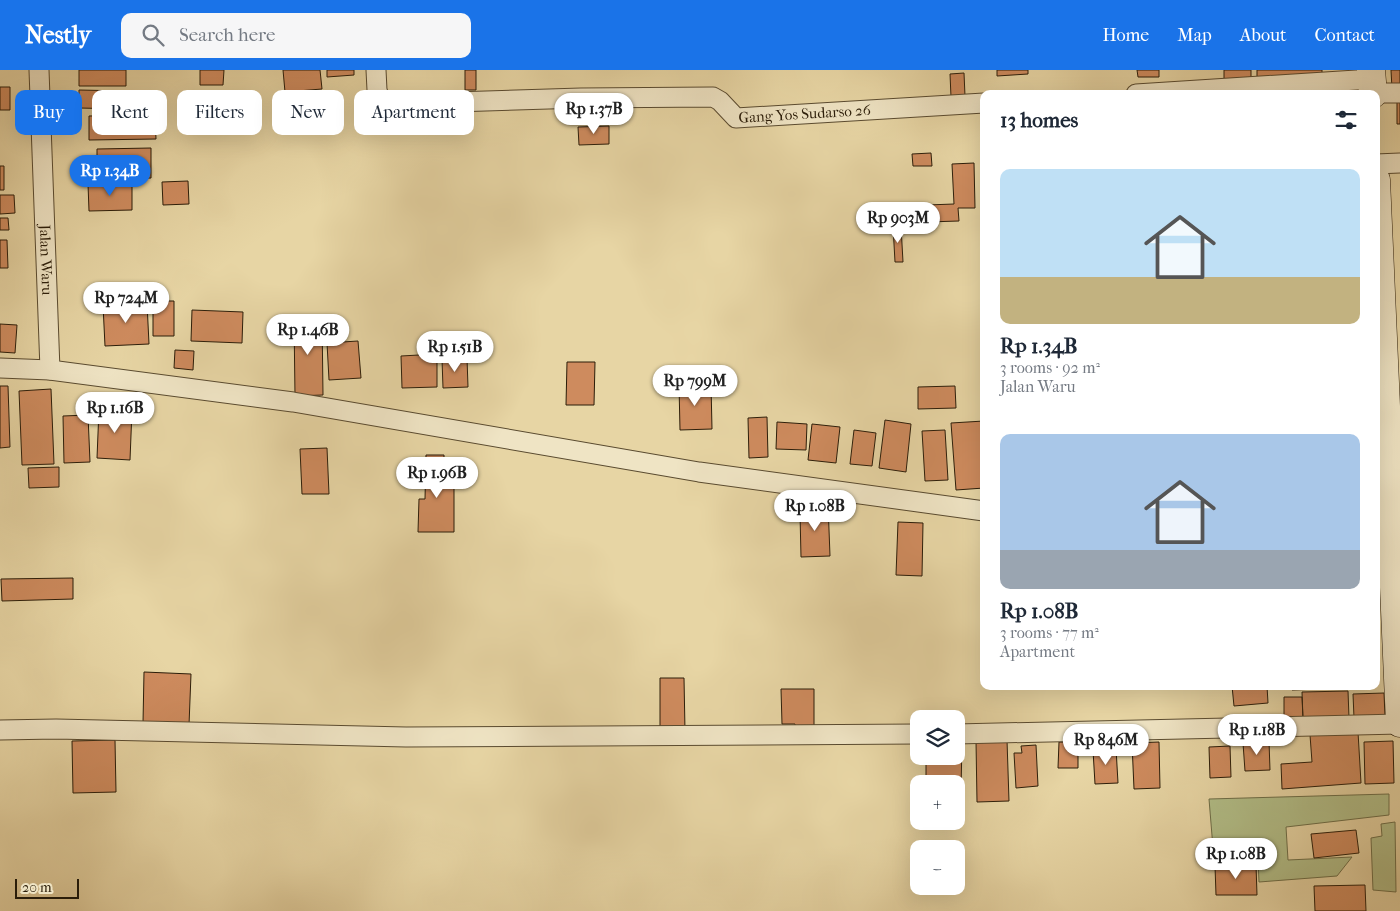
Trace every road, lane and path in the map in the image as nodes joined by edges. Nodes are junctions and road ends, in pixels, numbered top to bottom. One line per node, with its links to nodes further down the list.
1 (39, 70): 12 (street, Jalan Waru)
2 (376, 70): 6 (street, Gang Yos Sudarso 26)
3 (1372, 84): 4 (street); 5 (street)
4 (1230, 90)
5 (1400, 93)
6 (980, 103)
7 (1380, 164): 8 (street)
8 (1400, 164)
9 (1380, 222): 10 (street)
10 (1392, 346): 14 (street)
11 (0, 368): 12 (street)
12 (50, 370): 13 (street)
13 (980, 509)
14 (1396, 519): 15 (street)
15 (1385, 557): 16 (street)
16 (1400, 723): 19 (street)
17 (0, 730): 18 (street)
18 (910, 734)
19 (965, 734)

